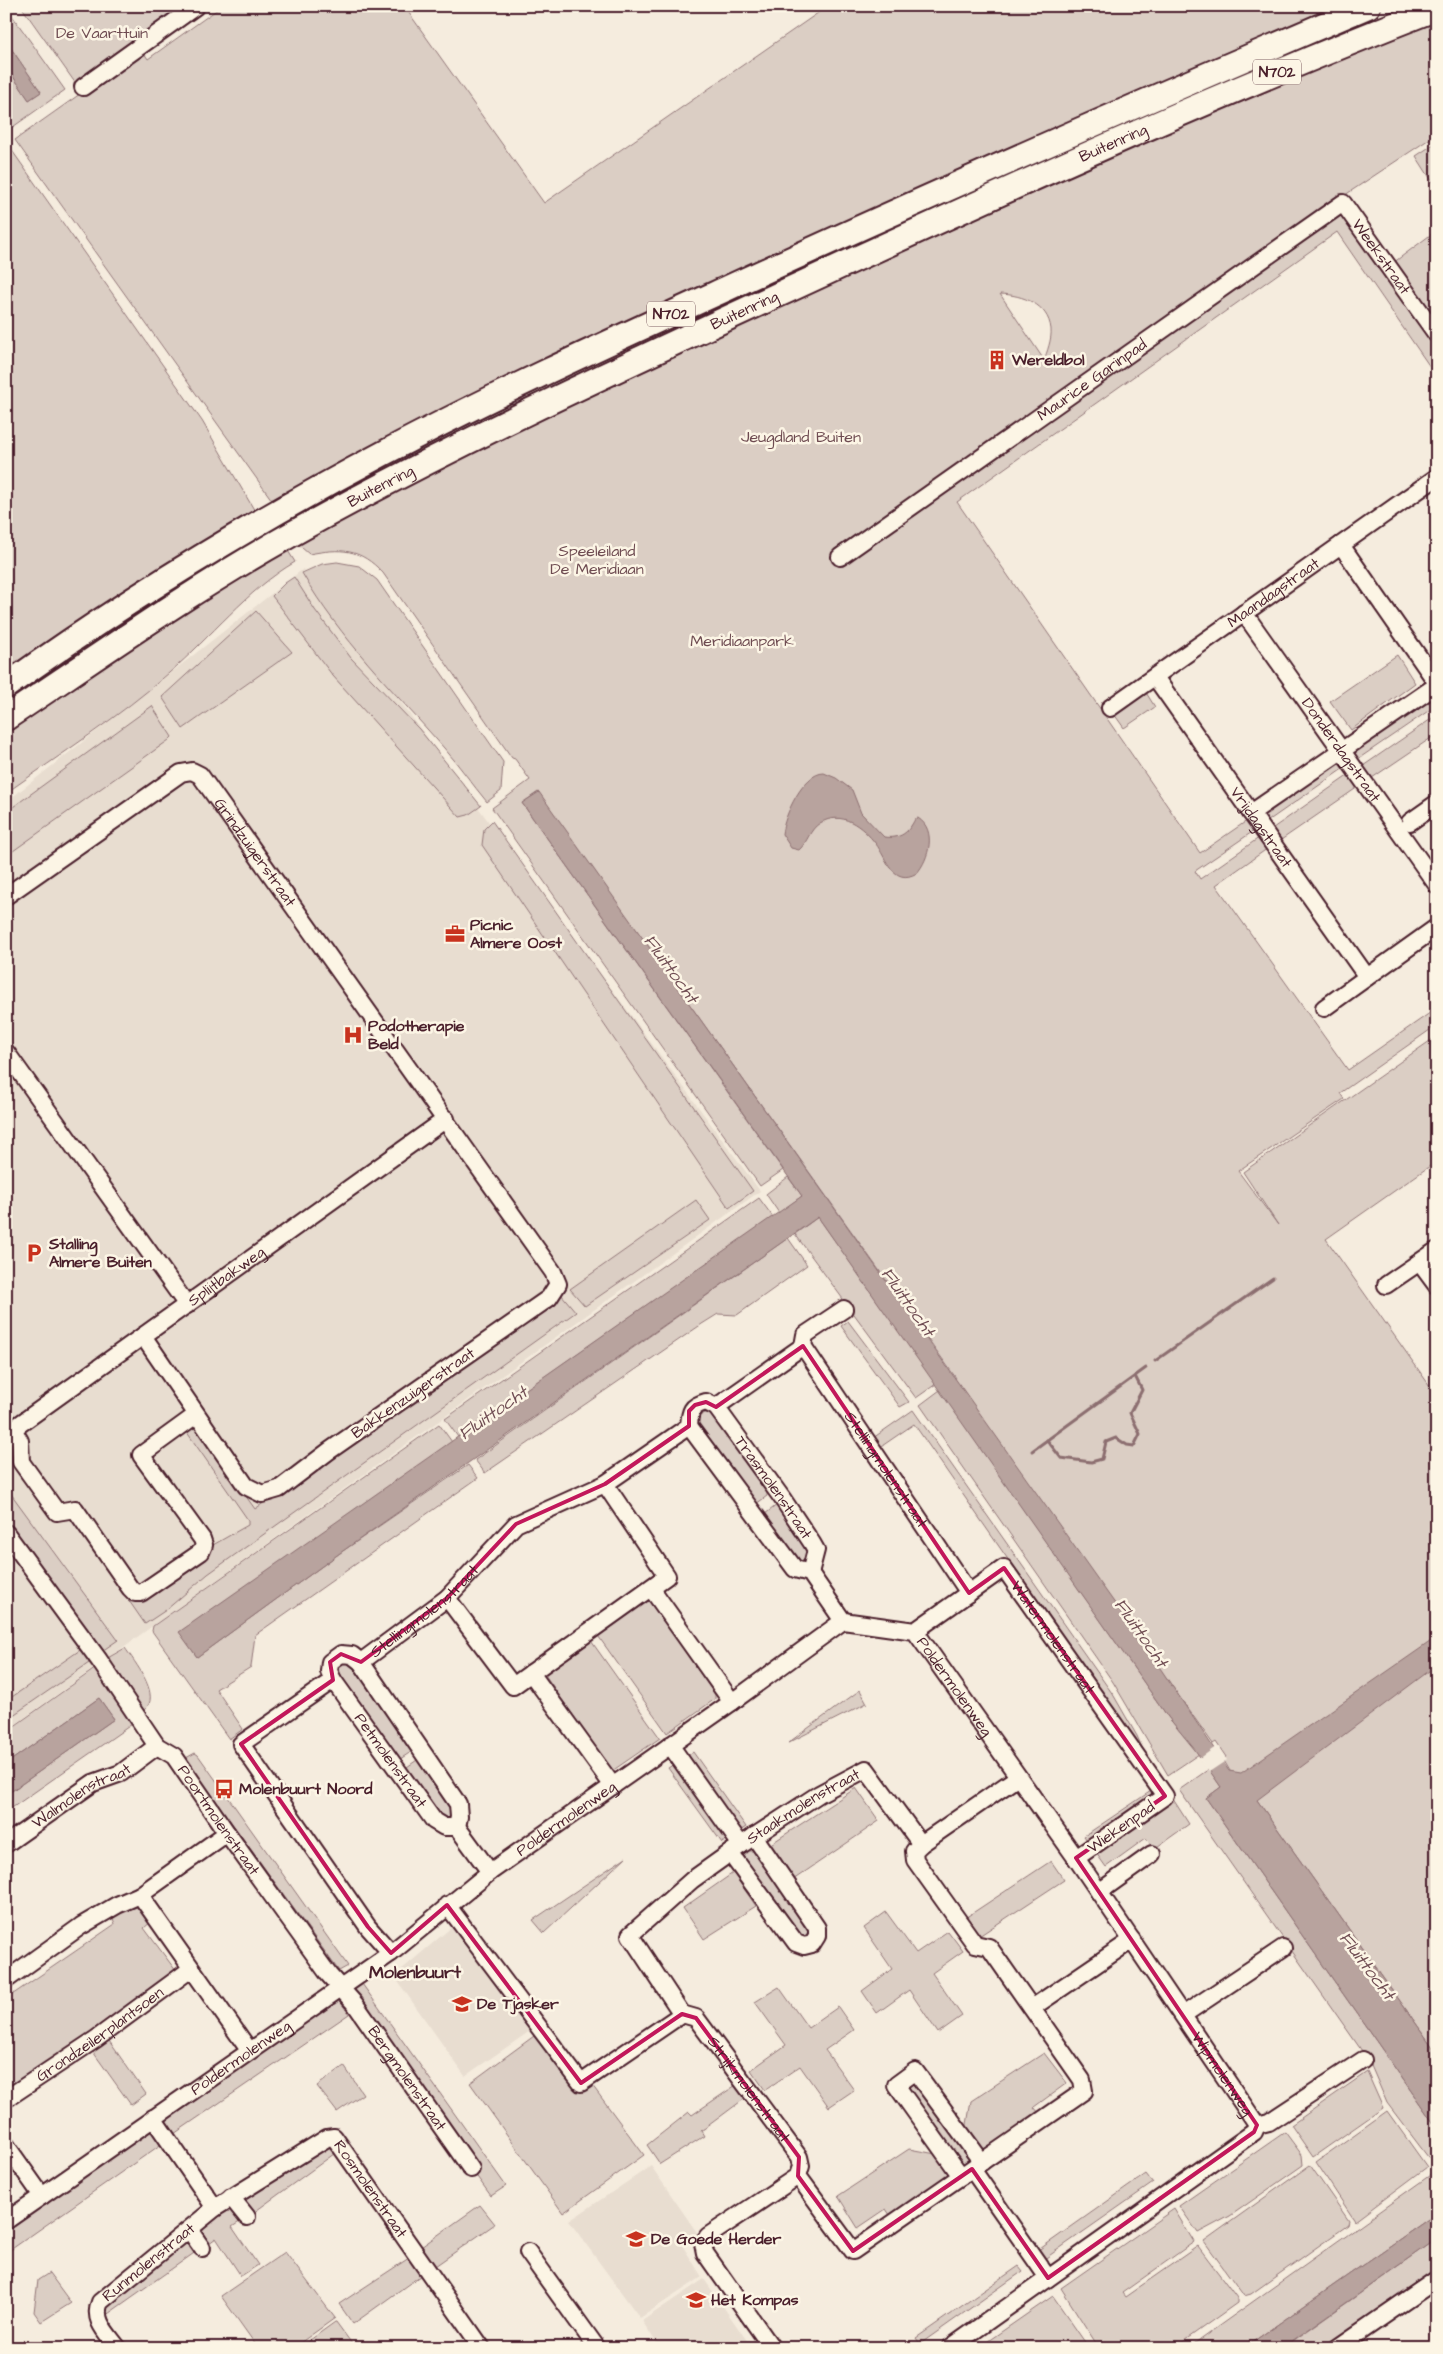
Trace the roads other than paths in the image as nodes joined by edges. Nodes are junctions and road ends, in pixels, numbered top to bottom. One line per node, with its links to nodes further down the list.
1 (196, 6): 4 (street)
2 (1368, 6): 13 (highway, Buitenring / N702)
3 (1437, 8): 15 (highway, Buitenring / N702)
4 (83, 87)
5 (1343, 203): 6 (street, Weekstraat); 9 (street, Maurice Garinpad)
6 (1437, 335)
7 (1435, 483): 8 (street, Maandagstraat)
8 (1340, 545): 10 (street, Maandagstraat); 12 (street)
9 (840, 557)
10 (1244, 613): 11 (street, Maandagstraat); 16 (street, Donderdagstraat)
11 (1155, 677): 14 (street, Maandagstraat); 18 (street, Vrijdagstraat)
12 (1437, 684): 16 (street)
13 (6, 686)
14 (1110, 708)
15 (6, 718)
16 (1341, 750): 18 (street); 20 (street, Donderdagstraat)
17 (1437, 802): 19 (street)
18 (1251, 813): 23 (street, Vrijdagstraat)
19 (1410, 822)
20 (1434, 875)
21 (6, 896): 26 (street, Grindzuigerstraat)
22 (1437, 927): 23 (street)
23 (1367, 977): 24 (street)
24 (1324, 1008)
25 (6, 1052): 31 (street)
26 (446, 1119): 31 (street, Splijtbakweg); 36 (street, Bakkenzuigerstraat)
27 (1437, 1250): 28 (street)
28 (1420, 1262): 29 (street); 30 (street)
29 (1386, 1286)
30 (1437, 1286)
31 (187, 1305): 33 (street, Splijtbakweg)
32 (844, 1309): 34 (street)
33 (143, 1336): 36 (street, Bakkenzuigerstraat); 38 (street, Splijtbakweg)
34 (803, 1346): 35 (street); 43 (street, Stellingmolenstraat)
35 (716, 1407): 37 (street); 41 (street, Trasmolenstraat)
36 (196, 1415): 38 (street)
37 (689, 1426): 39 (street, Stellingmolenstraat); 41 (street, Trasmolenstraat)
38 (10, 1431)
39 (605, 1484): 42 (street); 44 (street, Stellingmolenstraat)
40 (6, 1534): 52 (street, Poortmolenstraat)
41 (810, 1573): 45 (street, Trasmolenstraat)
42 (650, 1588): 48 (street); 50 (street)
43 (969, 1593): 46 (street, Watermolenstraat); 55 (street, Watermolenstraat)
44 (448, 1598): 47 (street, Stellingmolenstraat); 48 (street)
45 (843, 1621): 46 (street, Poldermolenweg); 50 (street, Poldermolenweg)
46 (915, 1631): 53 (street, Poldermolenweg)
47 (361, 1662): 49 (street, Stellingmolenstraat); 56 (street, Petmolenstraat)
48 (531, 1673): 54 (street)
49 (333, 1680): 56 (street, Petmolenstraat); 69 (street)
50 (732, 1702): 51 (street, Poldermolenweg)
51 (670, 1745): 54 (street, Poldermolenweg); 60 (street, Staakmolenstraat)
52 (156, 1746): 57 (street, Poortmolenstraat); 58 (street, Walmolenstraat)
53 (1018, 1777): 59 (street); 62 (street, Poldermolenweg)
54 (613, 1786): 63 (street, Poldermolenweg)
55 (1165, 1796): 62 (street, Wiekenpad)
56 (457, 1826): 63 (street)
57 (227, 1833): 65 (street); 72 (street, Poortmolenstraat)
58 (6, 1844)
59 (921, 1844): 60 (street, Staakmolenstraat); 73 (street)
60 (742, 1845): 60 (street); 74 (street, Strijkmolenstraat)
61 (1152, 1854): 64 (street)
62 (1076, 1858): 64 (street, Wipmolenweg)
63 (490, 1872): 66 (street, Poldermolenweg)
64 (1099, 1892): 67 (street, Wipmolenweg)
65 (140, 1896): 70 (street); 71 (street)
66 (447, 1905): 69 (street, Poldermolenweg); 74 (street)
67 (1132, 1940): 73 (street); 75 (street, Wipmolenweg)
68 (1283, 1948): 75 (street)
69 (391, 1953): 72 (street, Poldermolenweg)
70 (191, 1969): 76 (street); 78 (street, Grondzeilerplantsoen)
71 (6, 1980)
72 (341, 1988): 76 (street, Poldermolenweg); 82 (street, Bergmolenstraat)
73 (1032, 2008): 83 (street)
74 (682, 2014): 84 (street, Strijkmolenstraat)
75 (1183, 2015): 80 (street, Wipmolenweg)
76 (249, 2050): 79 (street, Poldermolenweg)
77 (1363, 2060): 80 (street)
78 (6, 2099)
79 (153, 2118): 85 (street, Poldermolenweg); 87 (street)
80 (1257, 2125): 93 (street, Wipmolenweg)
81 (6, 2145): 85 (street)
82 (471, 2169)
83 (972, 2169): 83 (street); 84 (street); 93 (street)
84 (798, 2176): 98 (street)
85 (42, 2196): 89 (street, Poldermolenweg)
86 (231, 2197): 87 (street, Rosmolenstraat); 88 (street); 96 (street, Rosmolenstraat)
87 (215, 2208): 90 (street, Runmolenstraat)
88 (247, 2216)
89 (6, 2221)
90 (190, 2230): 91 (street); 95 (street, Runmolenstraat)
91 (202, 2248)
92 (528, 2252): 97 (street)
93 (1048, 2278): 99 (street, Wipmolenweg)
94 (1437, 2279): 100 (street)
95 (118, 2348)
96 (482, 2348)
97 (597, 2348)
98 (772, 2348)
99 (950, 2348)
100 (1337, 2348)

